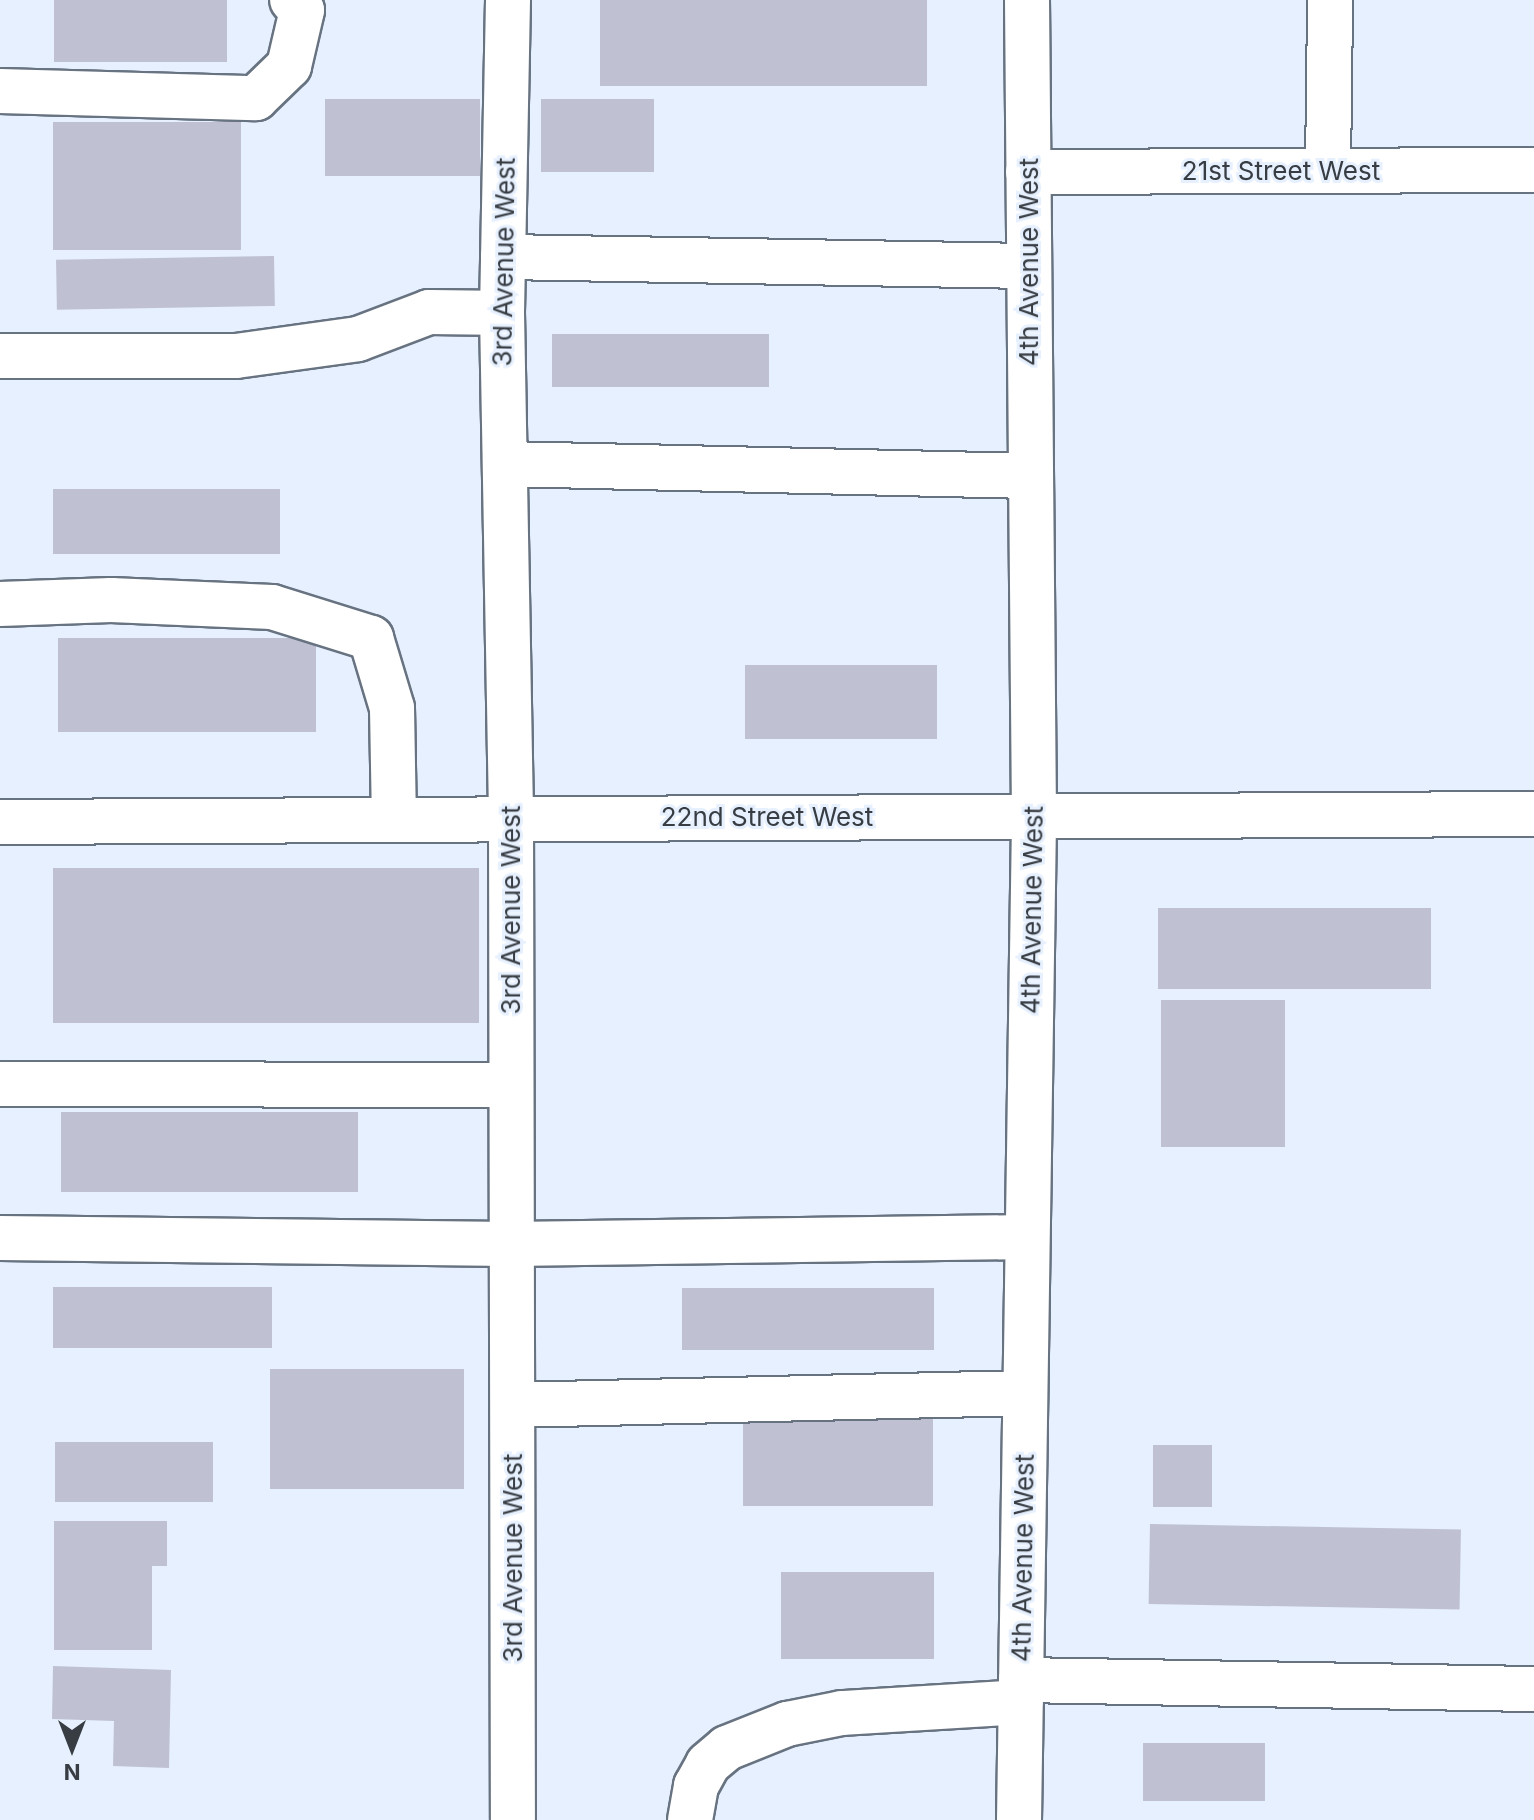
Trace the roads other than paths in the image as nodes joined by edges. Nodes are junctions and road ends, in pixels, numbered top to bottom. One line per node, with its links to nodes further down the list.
1 (292, 0): 5 (street)
2 (508, 0): 9 (street, 3rd Avenue West)
3 (1027, 0): 8 (street, 4th Avenue West)
4 (1330, 0): 6 (street)
5 (0, 91)
6 (1328, 170): 7 (street, 21st Street West); 8 (street, 21st Street West)
7 (1534, 170)
8 (1028, 172): 10 (street, 4th Avenue West)
9 (503, 257): 10 (street); 11 (street, 3rd Avenue West)
10 (1029, 266): 14 (street, 4th Avenue West)
11 (502, 313): 12 (street); 13 (street, 3rd Avenue West)
12 (0, 356)
13 (505, 464): 14 (street); 17 (street, 3rd Avenue West)
14 (1030, 476): 19 (street, 4th Avenue West)
15 (0, 604): 18 (street)
16 (1534, 814): 19 (street, 22nd Street West)
17 (511, 816): 18 (street, 22nd Street West); 19 (street, 22nd Street West); 22 (street, 3rd Avenue West)
18 (394, 818): 20 (street, 22nd Street West)
19 (1034, 818): 23 (street, 4th Avenue West)
20 (0, 822)
21 (0, 1084): 22 (street)
22 (511, 1085): 25 (street, 3rd Avenue West)
23 (1027, 1237): 25 (street); 26 (street, 4th Avenue West)
24 (0, 1238): 25 (street)
25 (511, 1244): 27 (street, 3rd Avenue West)
26 (1025, 1393): 27 (street); 29 (street, 4th Avenue West)
27 (513, 1405): 30 (street, 3rd Avenue West)
28 (1534, 1689): 29 (street)
29 (1021, 1691): 31 (street); 32 (street, 4th Avenue West)
30 (513, 1820)
31 (690, 1820)
32 (1019, 1820)

